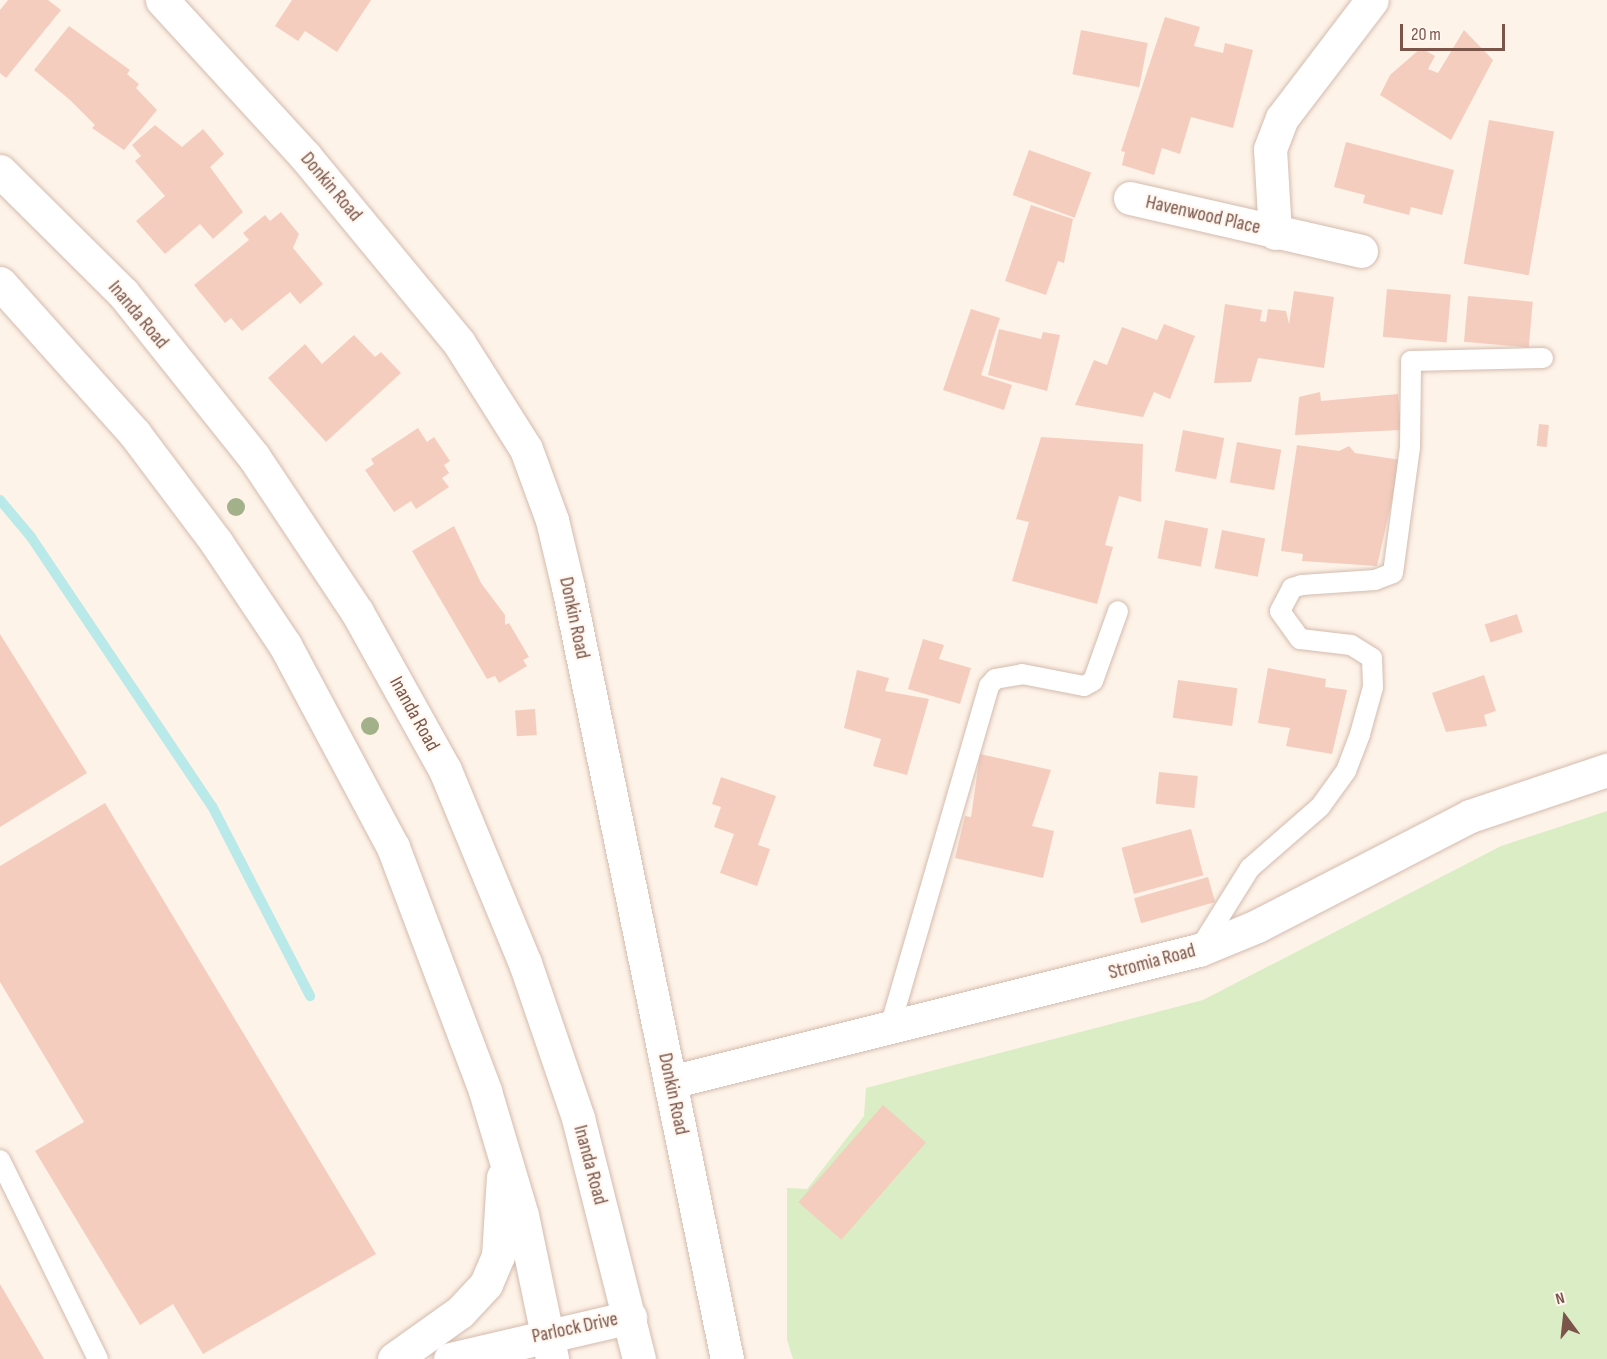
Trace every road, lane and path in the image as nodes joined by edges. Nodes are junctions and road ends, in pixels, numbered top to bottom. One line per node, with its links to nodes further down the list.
1 (162, 0): 13 (street, Donkin Road)
2 (1372, 0): 5 (street, Havenwood Place)
3 (0, 171): 16 (street, Inanda Road)
4 (1130, 198): 5 (street, Havenwood Place)
5 (1275, 233): 6 (street, Havenwood Place)
6 (1361, 251)
7 (0, 283): 14 (street)
8 (1543, 358): 11 (lane)
9 (1118, 610): 12 (lane)
10 (1607, 770): 11 (street, Stromia Road)
11 (1199, 950): 12 (street, Stromia Road)
12 (890, 1027): 13 (street, Stromia Road)
13 (671, 1082): 22 (street, Donkin Road)
14 (505, 1156): 17 (street); 19 (street)
15 (0, 1160): 18 (lane)
16 (630, 1317): 17 (street, Parlock Drive); 21 (street, Inanda Road)
17 (550, 1346): 20 (street, Parlock Drive)
18 (98, 1359)
19 (394, 1359)
20 (450, 1359)
21 (639, 1359)
22 (726, 1359)

